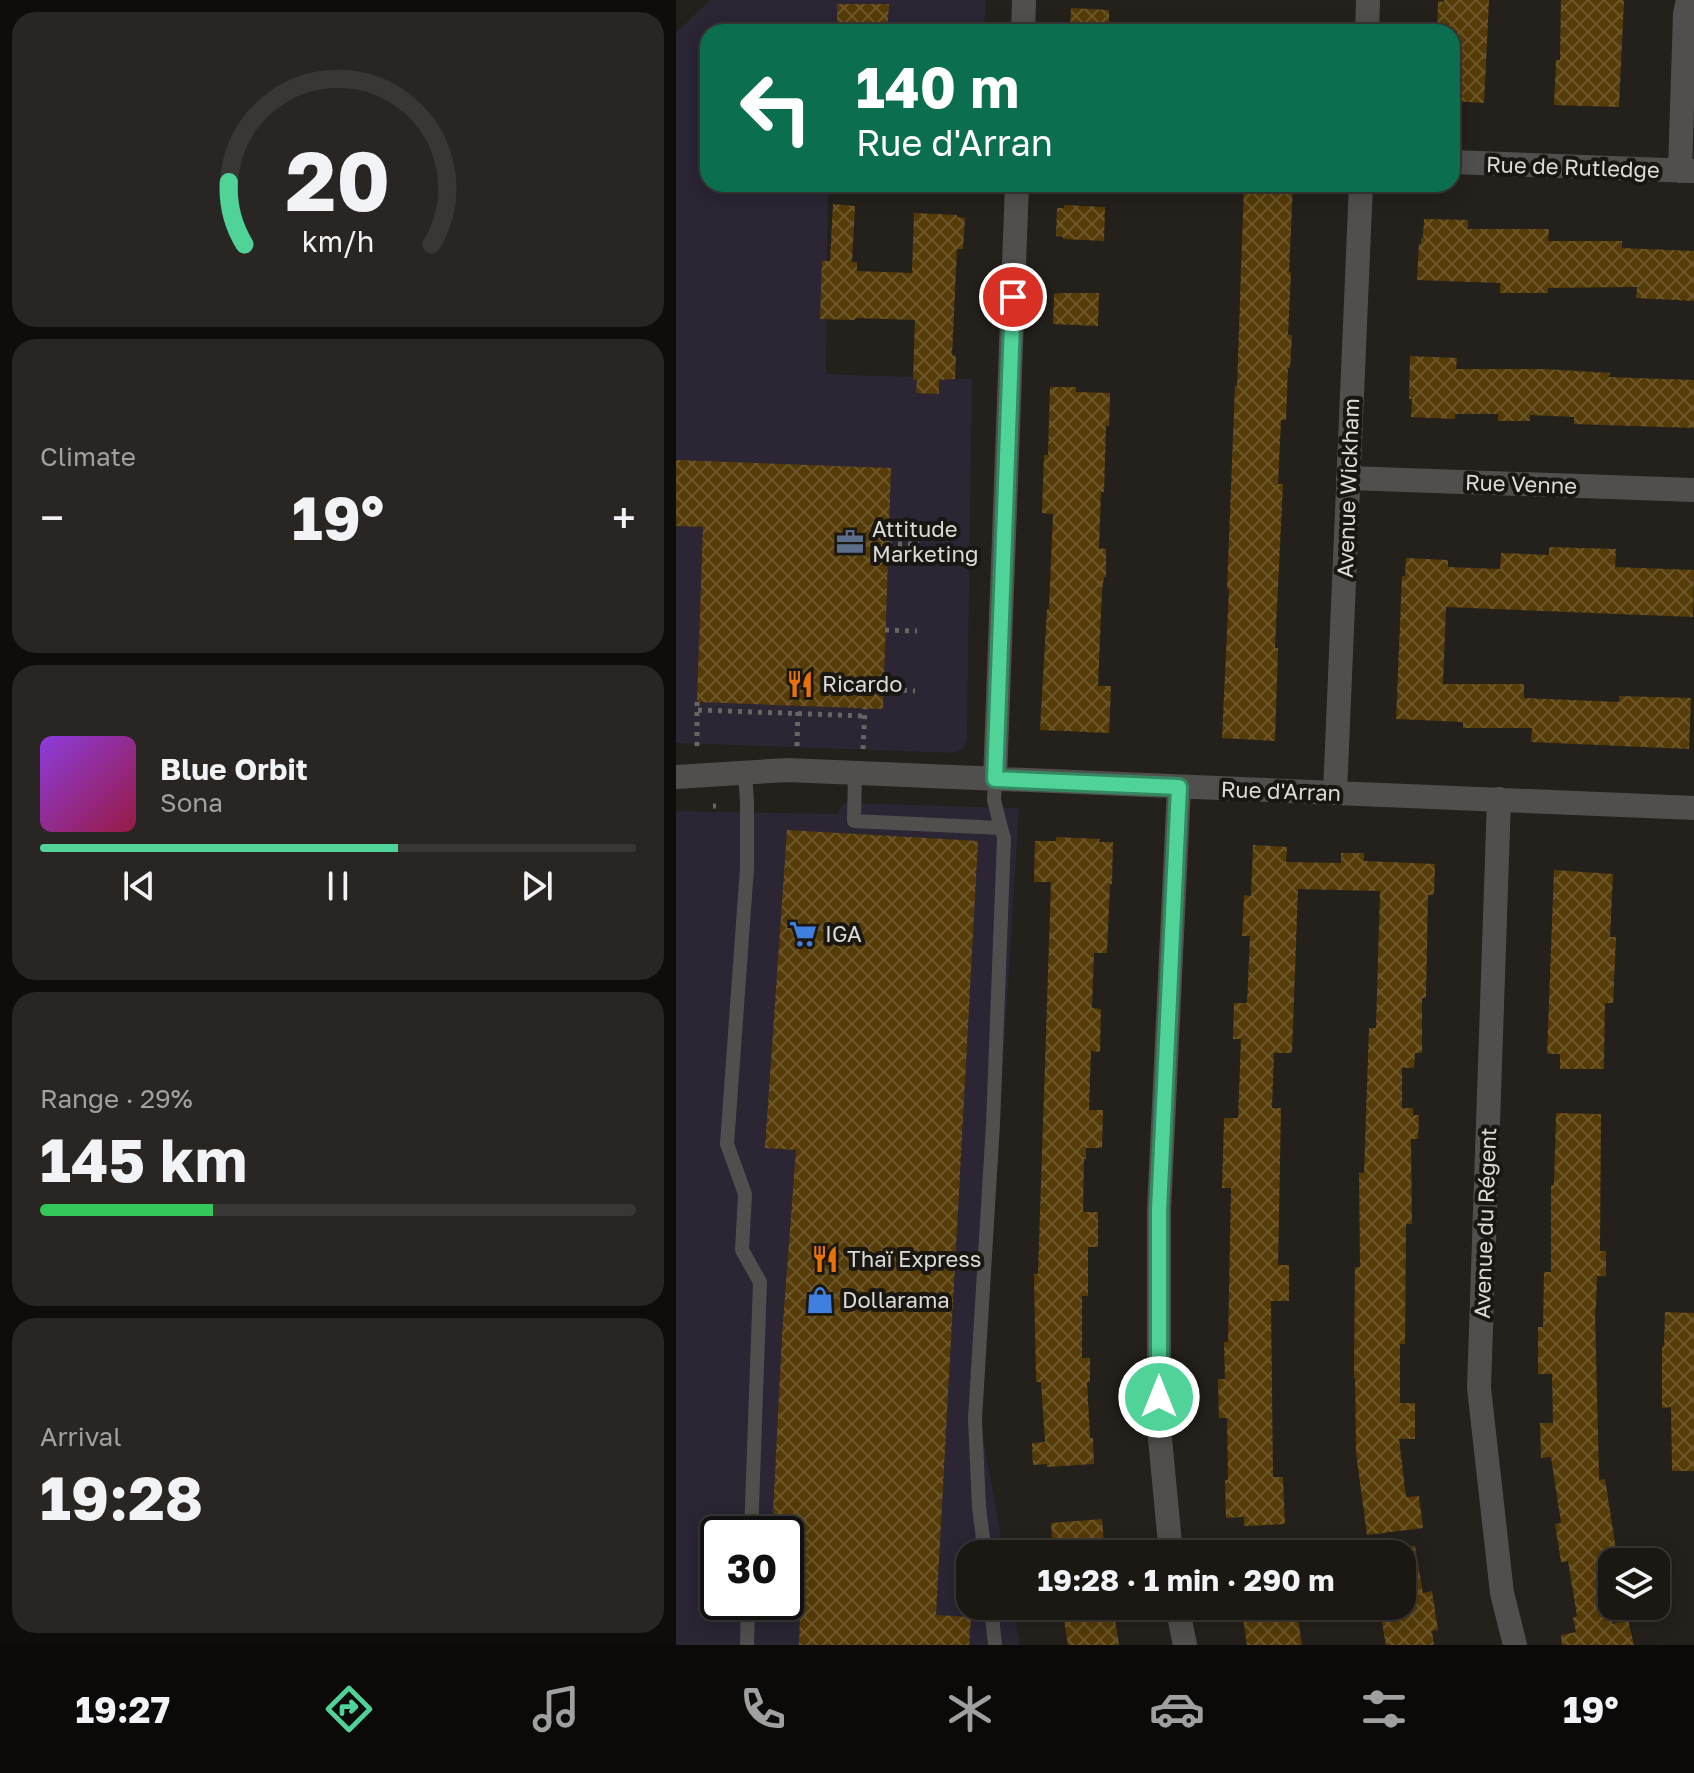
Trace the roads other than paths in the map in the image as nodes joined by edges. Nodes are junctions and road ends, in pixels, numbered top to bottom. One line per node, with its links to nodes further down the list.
1 (1024, 0): 4 (street)
2 (1368, 0): 5 (street)
3 (1688, 0): 7 (street)
4 (1023, 24)
5 (1367, 24)
6 (1460, 162): 7 (street, Rue de Rutledge)
7 (1687, 171)
8 (1017, 192): 15 (street)
9 (1361, 192): 10 (street, Avenue Wickham)
10 (1348, 478): 11 (street, Rue Venne); 17 (street, Avenue Wickham)
11 (1694, 490)
12 (859, 763): 13 (street, Rue d'Arran); 15 (street, Rue d'Arran); 20 (lane)
13 (745, 773): 14 (street, Rue d'Arran); 21 (lane)
14 (676, 777)
15 (995, 779): 16 (street, Rue d'Arran); 20 (lane)
16 (1179, 787): 17 (street, Rue d'Arran); 23 (street)
17 (1335, 793): 18 (street, Rue d'Arran)
18 (1499, 799): 19 (street, Rue d'Arran); 30 (street, Avenue du Régent)
19 (1694, 808)
20 (1001, 828): 22 (lane)
21 (752, 1516)
22 (983, 1540)
23 (1170, 1540)
24 (748, 1620): 27 (lane)
25 (992, 1620): 28 (lane)
26 (1180, 1620): 29 (street)
27 (747, 1645)
28 (995, 1645)
29 (1185, 1645)
30 (1515, 1645)

